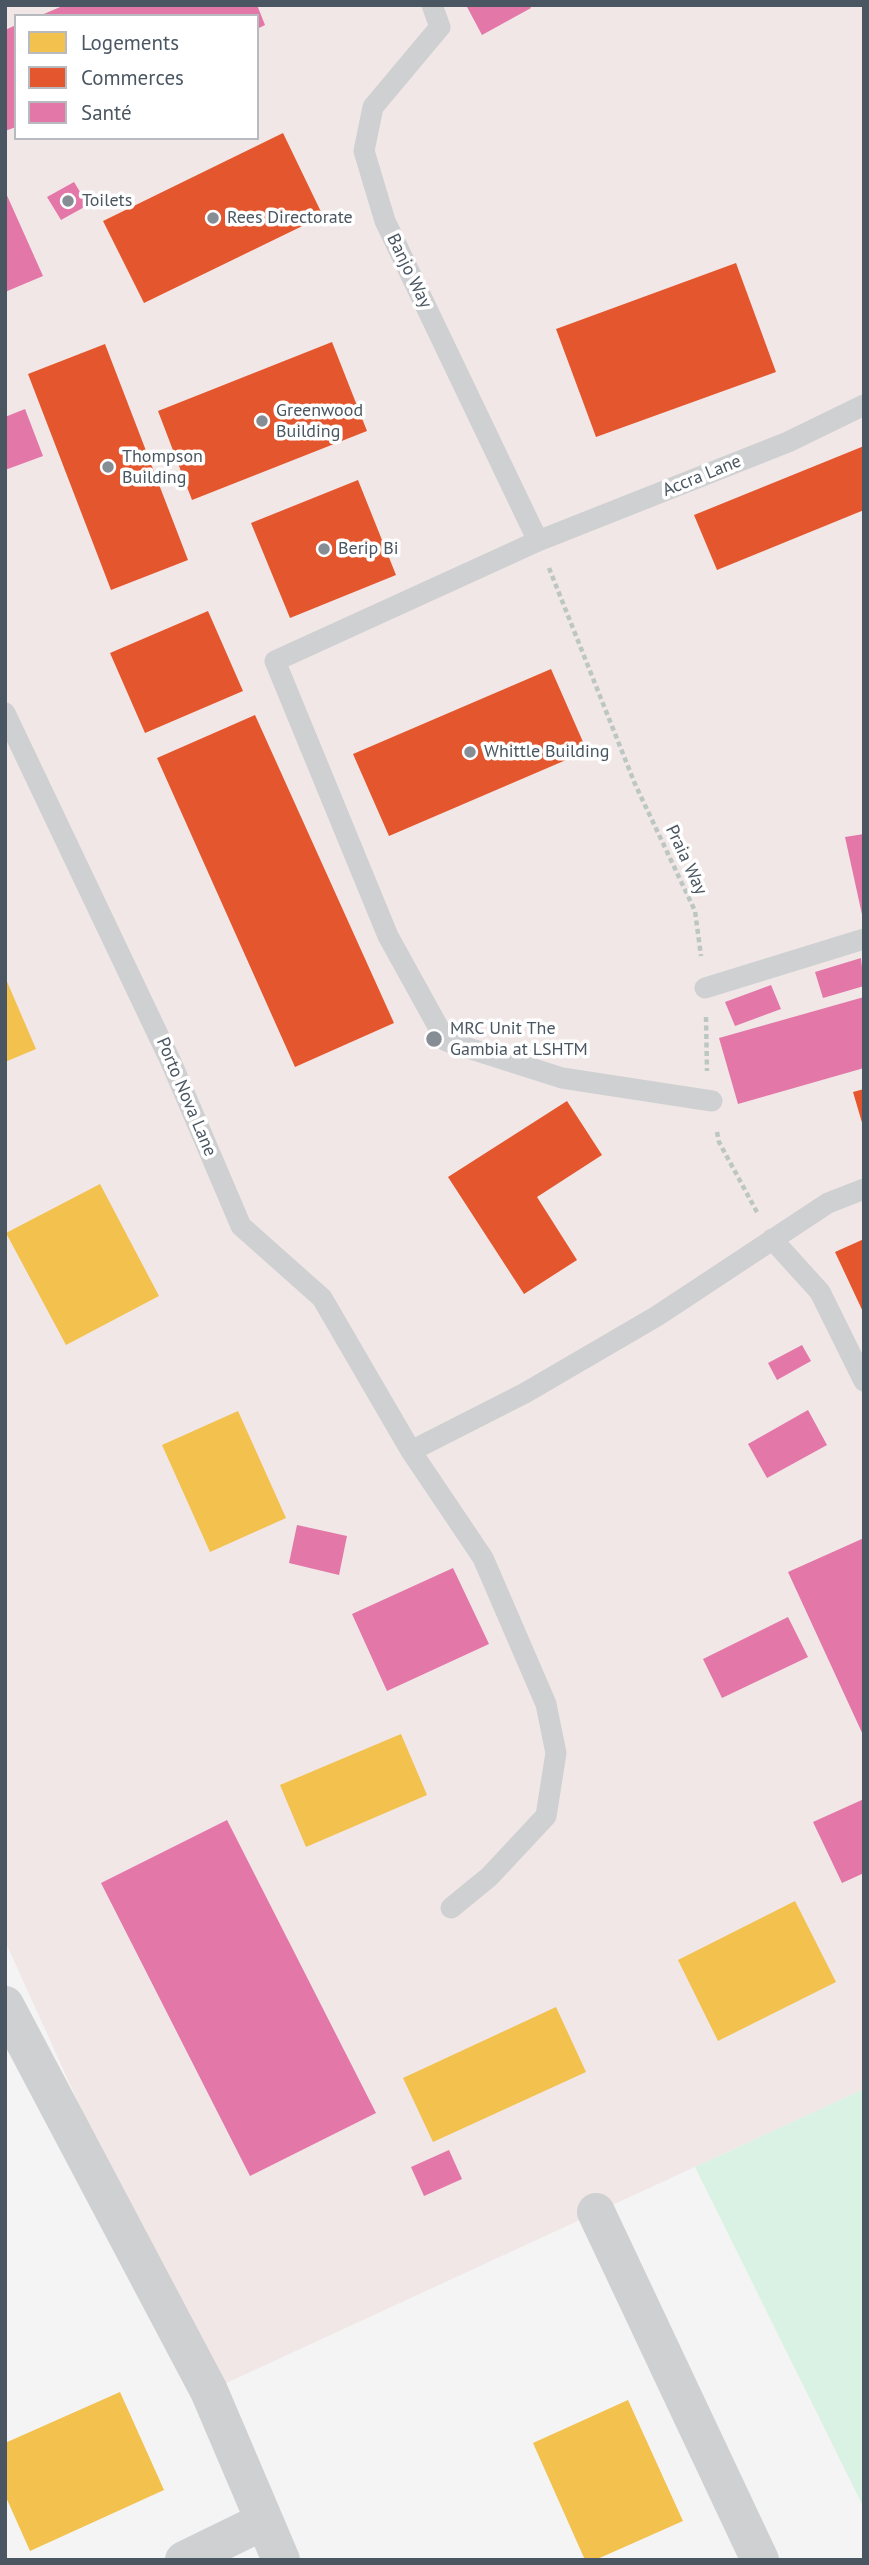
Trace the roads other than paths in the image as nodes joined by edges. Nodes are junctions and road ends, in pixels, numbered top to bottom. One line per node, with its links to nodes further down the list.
1 (432, 5): 3 (lane, Banjo Way)
2 (864, 405): 3 (lane, Accra Lane)
3 (538, 541): 7 (lane, Accra Lane)
4 (5, 713): 11 (lane, Porto Nova Lane)
5 (864, 939): 6 (lane)
6 (705, 988)
7 (712, 1101)
8 (864, 1189): 9 (lane)
9 (772, 1240): 10 (lane); 11 (lane)
10 (864, 1381)
11 (411, 1451): 12 (lane, Porto Nova Lane)
12 (451, 1908)
13 (5, 2005): 15 (street)
14 (596, 2212): 18 (street)
15 (262, 2522): 16 (street); 17 (street)
16 (184, 2560)
17 (281, 2560)
18 (760, 2560)

